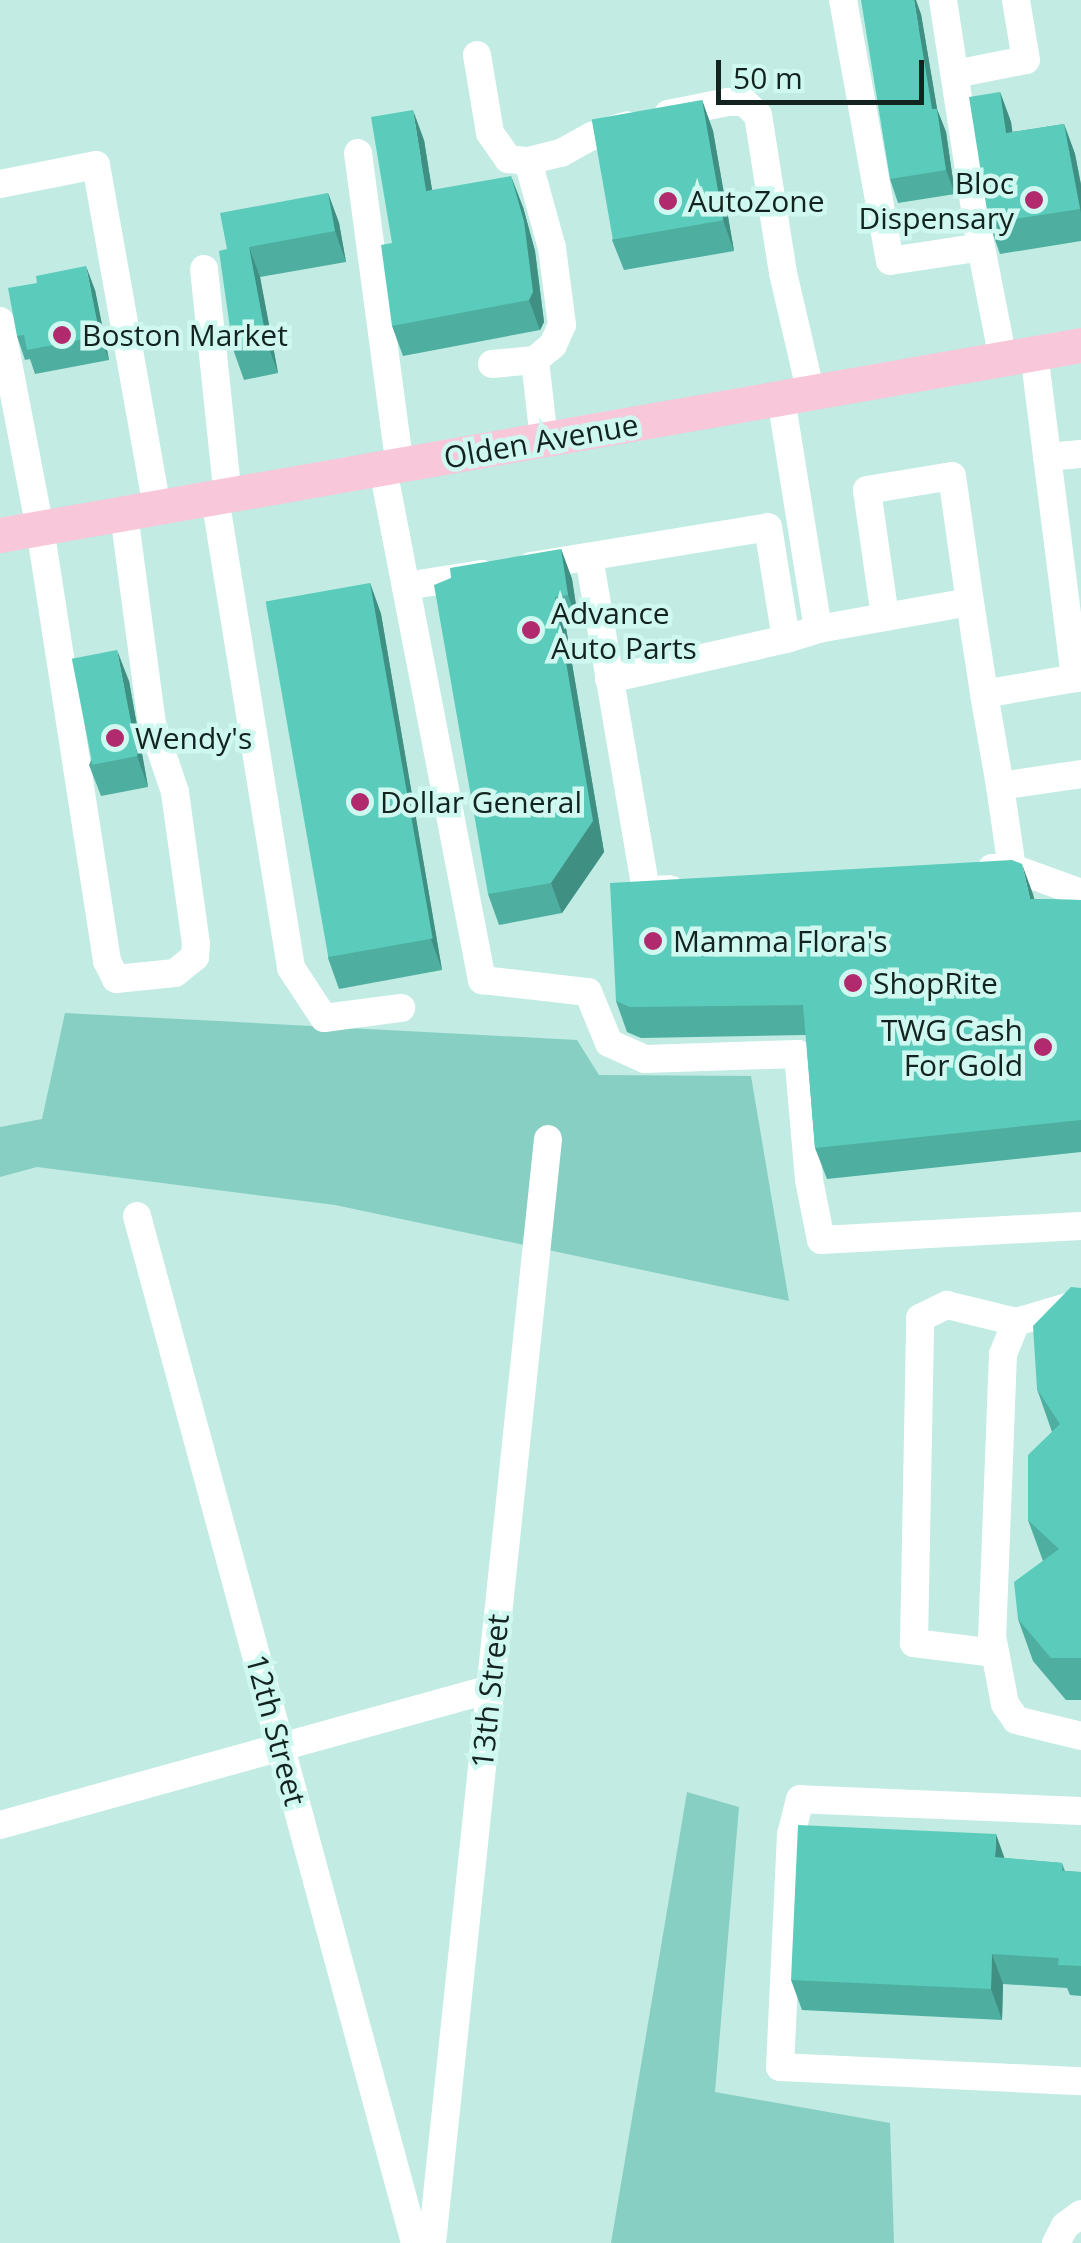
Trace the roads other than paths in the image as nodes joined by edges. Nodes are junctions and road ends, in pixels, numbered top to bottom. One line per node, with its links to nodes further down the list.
1 (843, 0): 9 (street)
2 (944, 0): 5 (street)
3 (1016, 0): 5 (street)
4 (478, 56): 7 (street)
5 (955, 74): 9 (street)
6 (358, 153): 20 (street)
7 (528, 161): 14 (street); 16 (street)
8 (0, 184): 22 (street)
9 (981, 247): 13 (street)
10 (204, 269): 21 (street)
11 (0, 321): 23 (street)
12 (1081, 345): 13 (main road, Olden Avenue)
13 (1019, 356): 16 (main road, Olden Avenue); 19 (street)
14 (535, 360): 15 (street); 17 (street)
15 (492, 364)
16 (796, 395): 17 (main road, Olden Avenue); 29 (street)
17 (544, 440): 20 (main road, Olden Avenue)
18 (1081, 454): 19 (street)
19 (1048, 458): 31 (street)
20 (392, 468): 21 (main road, Olden Avenue); 26 (street)
21 (222, 497): 22 (main road, Olden Avenue); 40 (street)
22 (140, 512): 23 (main road, Olden Avenue); 23 (street)
23 (40, 528): 24 (main road, Olden Avenue)
24 (0, 535)
25 (588, 557): 26 (street); 30 (street); 32 (street)
26 (406, 586): 43 (street)
27 (970, 602): 28 (street); 28 (street); 33 (street)
28 (885, 617): 29 (street)
29 (818, 629): 30 (street)
30 (786, 639): 32 (street)
31 (1078, 677): 33 (street)
32 (609, 679): 38 (street)
33 (984, 694): 35 (street)
34 (1081, 774): 35 (street)
35 (1000, 786): 37 (street)
36 (963, 867): 37 (street)
37 (1012, 868): 39 (street)
38 (702, 886)
39 (1081, 893)
40 (401, 1008)
41 (548, 1139): 47 (street, 13th Street)
42 (138, 1216): 49 (street, 12th Street)
43 (1081, 1226)
44 (1081, 1302): 45 (street)
45 (1016, 1322): 46 (street); 46 (street)
46 (995, 1653): 48 (street)
47 (490, 1689): 49 (street); 55 (street, 13th Street)
48 (1081, 1736)
49 (281, 1748): 51 (street); 54 (street, 12th Street)
50 (1081, 1811): 52 (street)
51 (0, 1826)
52 (1081, 2081)
53 (1081, 2214): 56 (street)
54 (415, 2243)
55 (432, 2243)
56 (1056, 2243)

